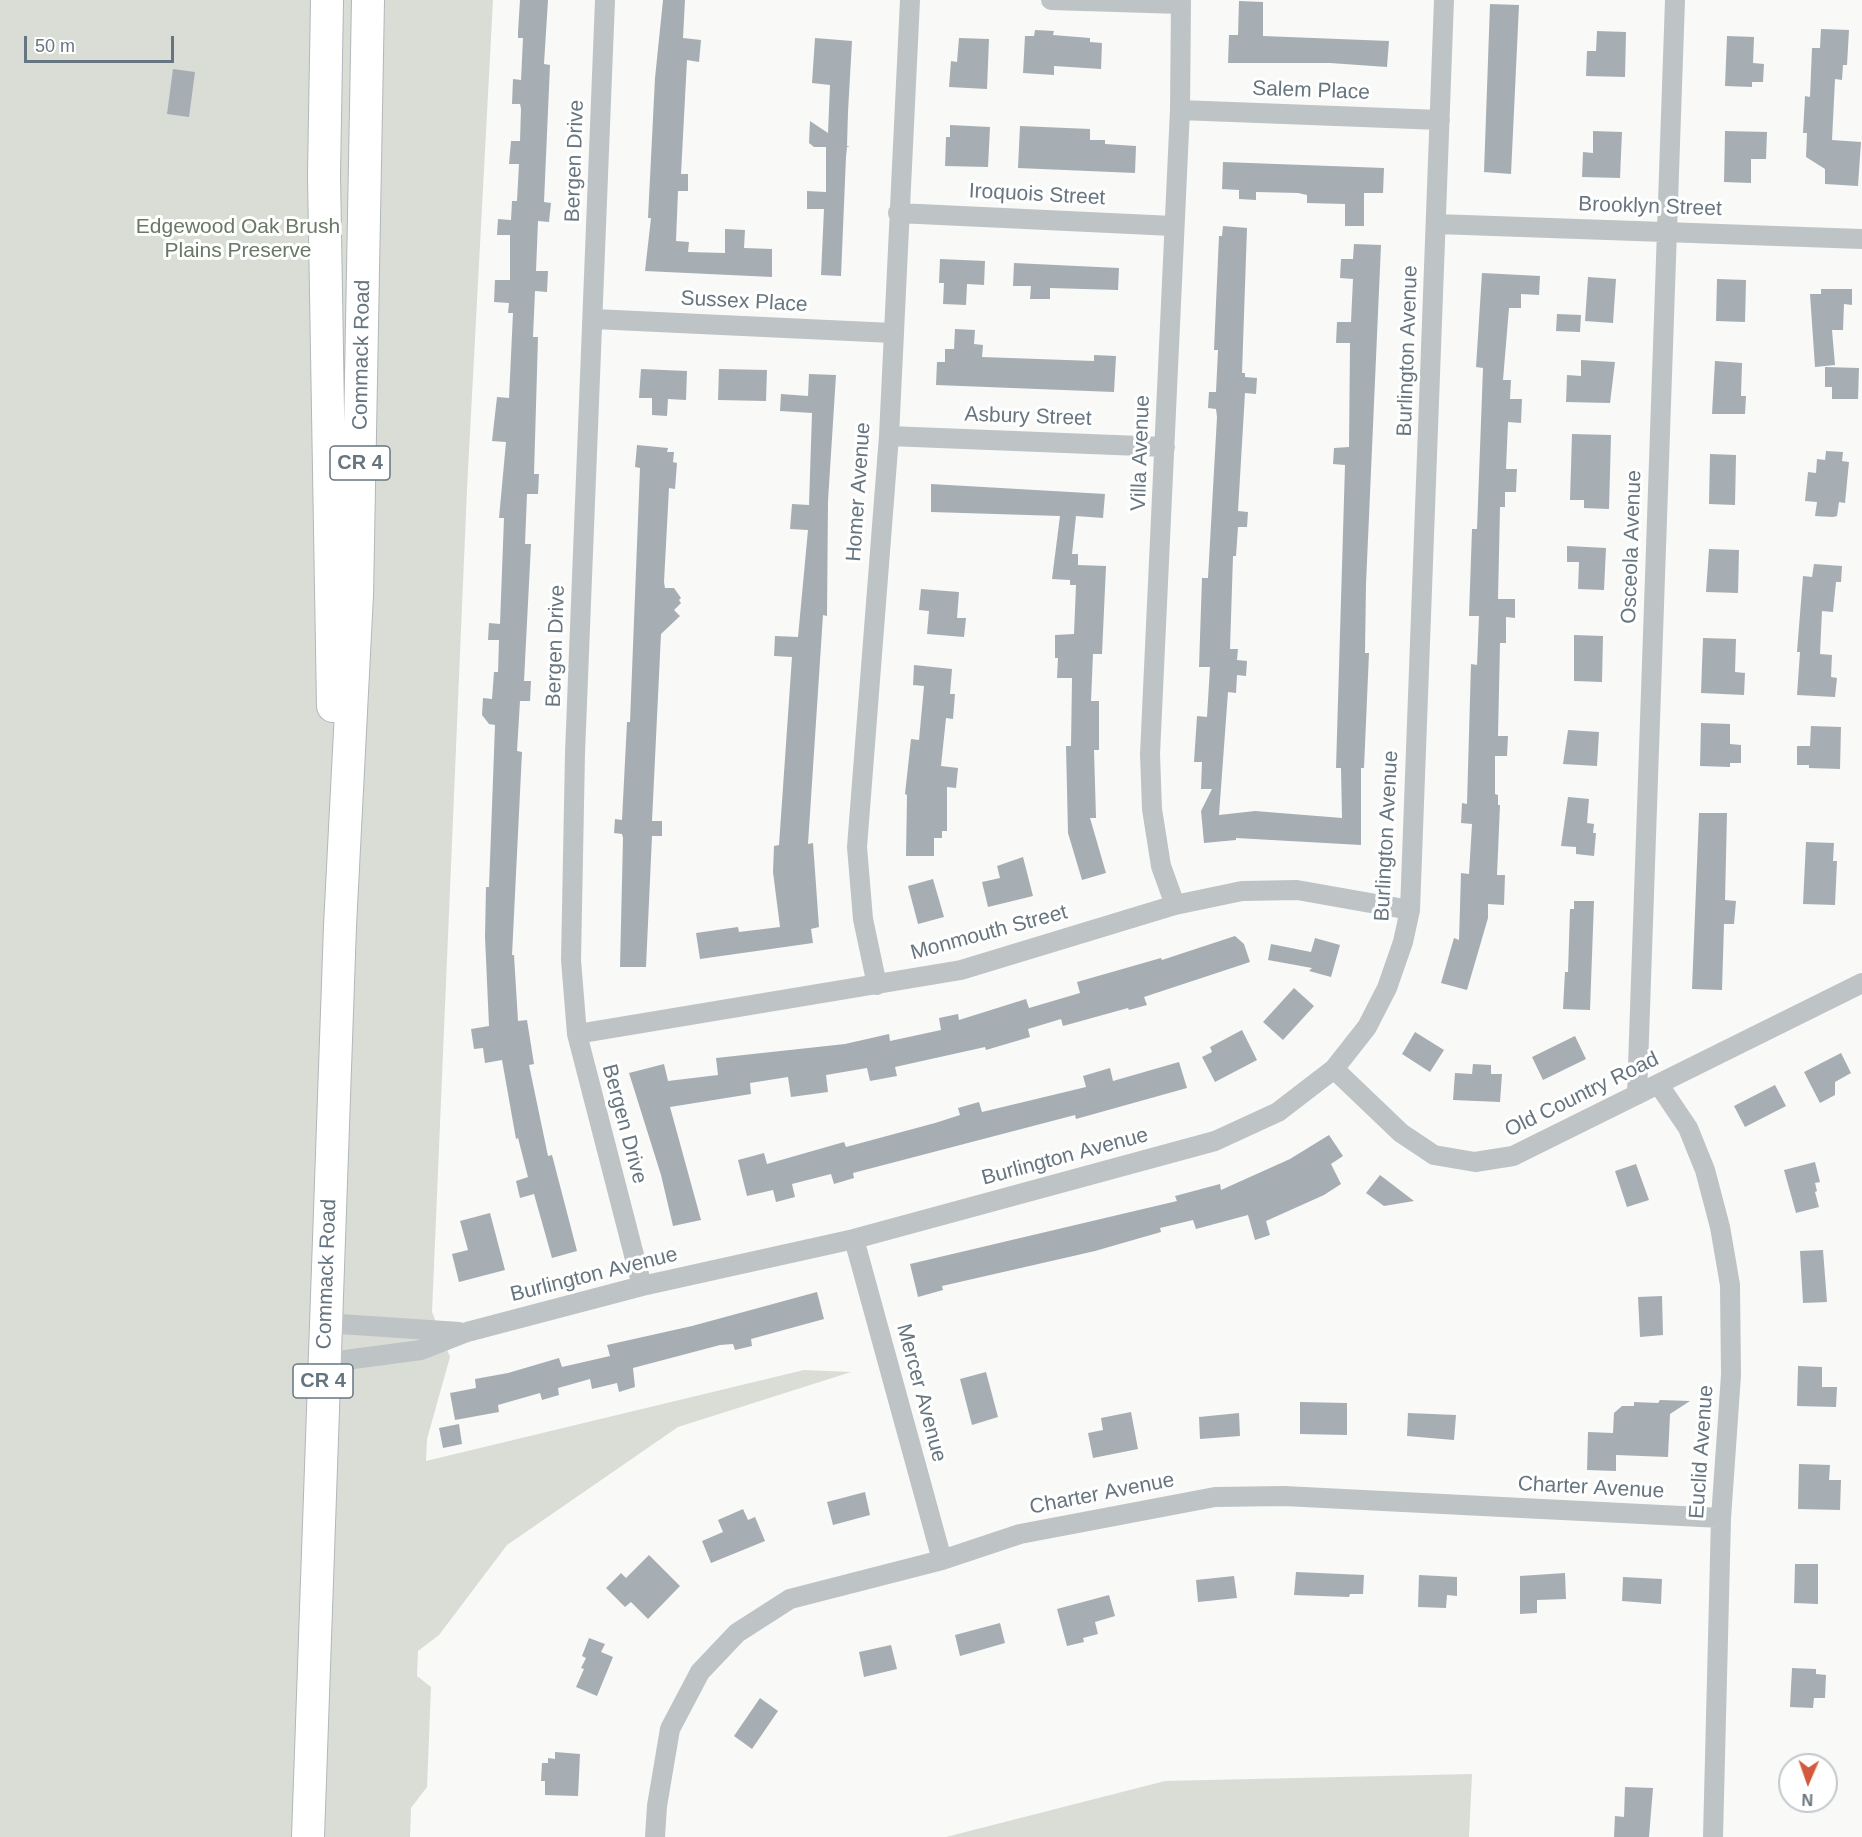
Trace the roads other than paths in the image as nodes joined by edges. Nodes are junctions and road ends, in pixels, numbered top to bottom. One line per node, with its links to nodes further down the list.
1 (327, 0): 22 (main road, Commack Road / CR 4)
2 (368, 0): 22 (main road, Commack Road / CR 4)
3 (605, 0): 16 (street, Bergen Drive)
4 (909, 0): 11 (street, Homer Avenue)
5 (1051, 0): 8 (street)
6 (1444, 0): 10 (street, Burlington Avenue)
7 (1676, 0): 14 (street, Osceola Avenue)
8 (1181, 2): 9 (street, Villa Avenue)
9 (1180, 110): 10 (street, Salem Place); 13 (street, Villa Avenue)
10 (1440, 120): 12 (street, Burlington Avenue)
11 (898, 213): 13 (street, Iroquois Street); 17 (street, Homer Avenue)
12 (1437, 224): 14 (street, Brooklyn Street); 21 (street, Burlington Avenue)
13 (1173, 226): 19 (street, Villa Avenue)
14 (1667, 232): 15 (street, Brooklyn Street); 28 (street, Osceola Avenue)
15 (1862, 239)
16 (594, 319): 17 (street, Sussex Place); 25 (street, Bergen Drive)
17 (892, 333): 18 (street, Homer Avenue)
18 (889, 436): 19 (street, Asbury Street); 24 (street, Homer Avenue)
19 (1165, 447): 20 (street, Villa Avenue)
20 (1175, 905): 21 (street, Monmouth Street); 24 (street, Monmouth Street)
21 (1410, 910): 26 (street, Burlington Avenue)
22 (340, 926): 31 (main road, Commack Road / CR 4)
23 (1862, 983): 27 (street, Old Country Road)
24 (877, 986): 25 (street, Monmouth Street)
25 (577, 1034): 30 (street, Bergen Drive)
26 (1334, 1069): 28 (street, Old Country Road); 29 (street, Burlington Avenue)
27 (1659, 1085): 28 (street, Old Country Road); 34 (street, Euclid Avenue)
28 (1637, 1095)
29 (854, 1239): 30 (street, Burlington Avenue); 35 (street, Mercer Avenue)
30 (642, 1286): 32 (street, Burlington Avenue)
31 (325, 1323): 32 (street, Burlington Avenue); 33 (main road, Commack Road / CR 4)
32 (467, 1332): 33 (street, Burlington Avenue)
33 (323, 1363): 36 (main road, Commack Road / CR 4)
34 (1721, 1518): 35 (street, Charter Avenue); 38 (street, Euclid Avenue)
35 (942, 1560): 37 (street, Charter Avenue)
36 (308, 1837)
37 (655, 1837)
38 (1713, 1837)

